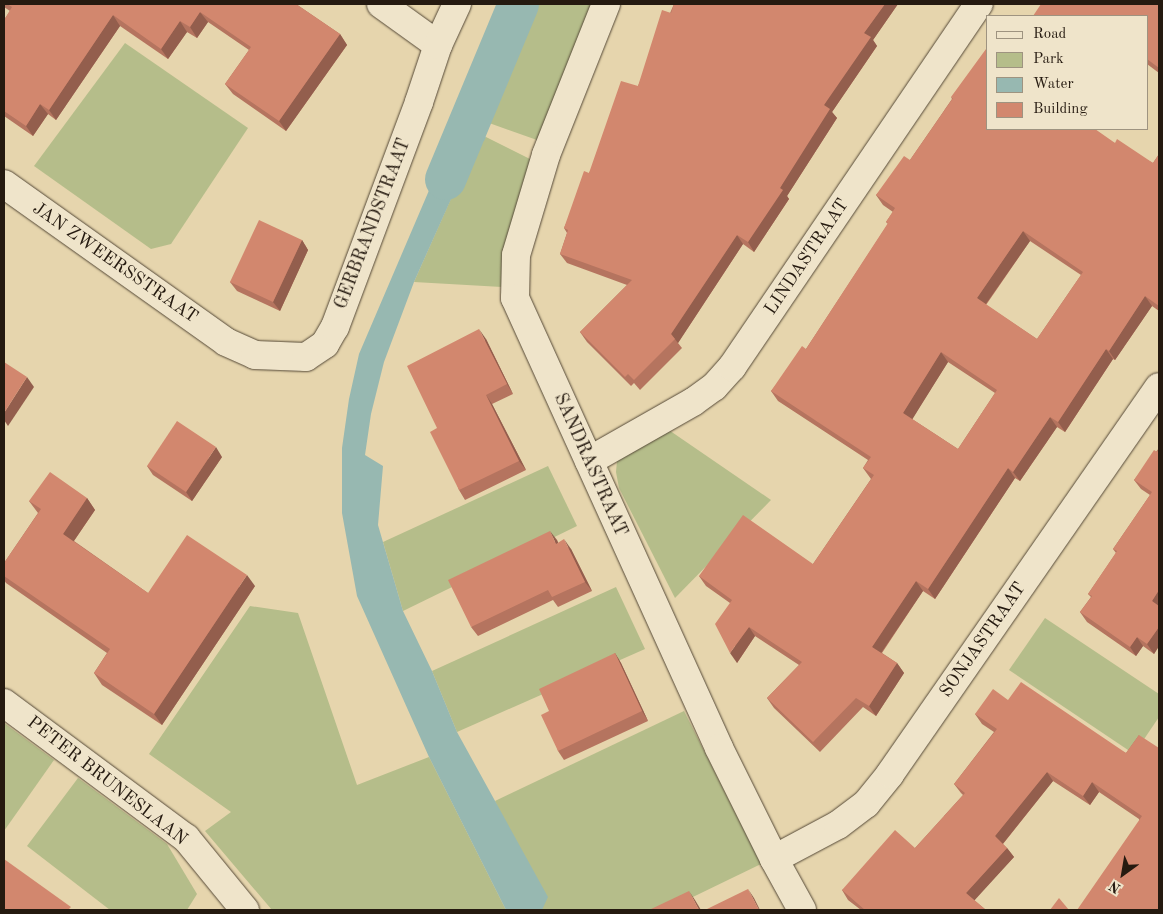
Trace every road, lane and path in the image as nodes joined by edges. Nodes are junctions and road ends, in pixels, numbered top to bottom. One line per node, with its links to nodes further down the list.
1 (381, 4): 5 (street)
2 (457, 4): 5 (street, GERBRANDSTRAAT)
3 (606, 4): 9 (street, SANDRASTRAAT)
4 (979, 4): 9 (street, LINDASTRAAT)
5 (438, 45): 7 (street, GERBRANDSTRAAT)
6 (4, 184): 7 (street, JAN ZWEERSSTRAAT)
7 (226, 342)
8 (1159, 387): 11 (street, SONJASTRAAT)
9 (589, 461): 11 (street, SANDRASTRAAT)
10 (4, 703): 12 (street, PETER BRUNESLAAN)
11 (774, 859): 13 (street, SANDRASTRAAT)
12 (232, 905)
13 (802, 910)

